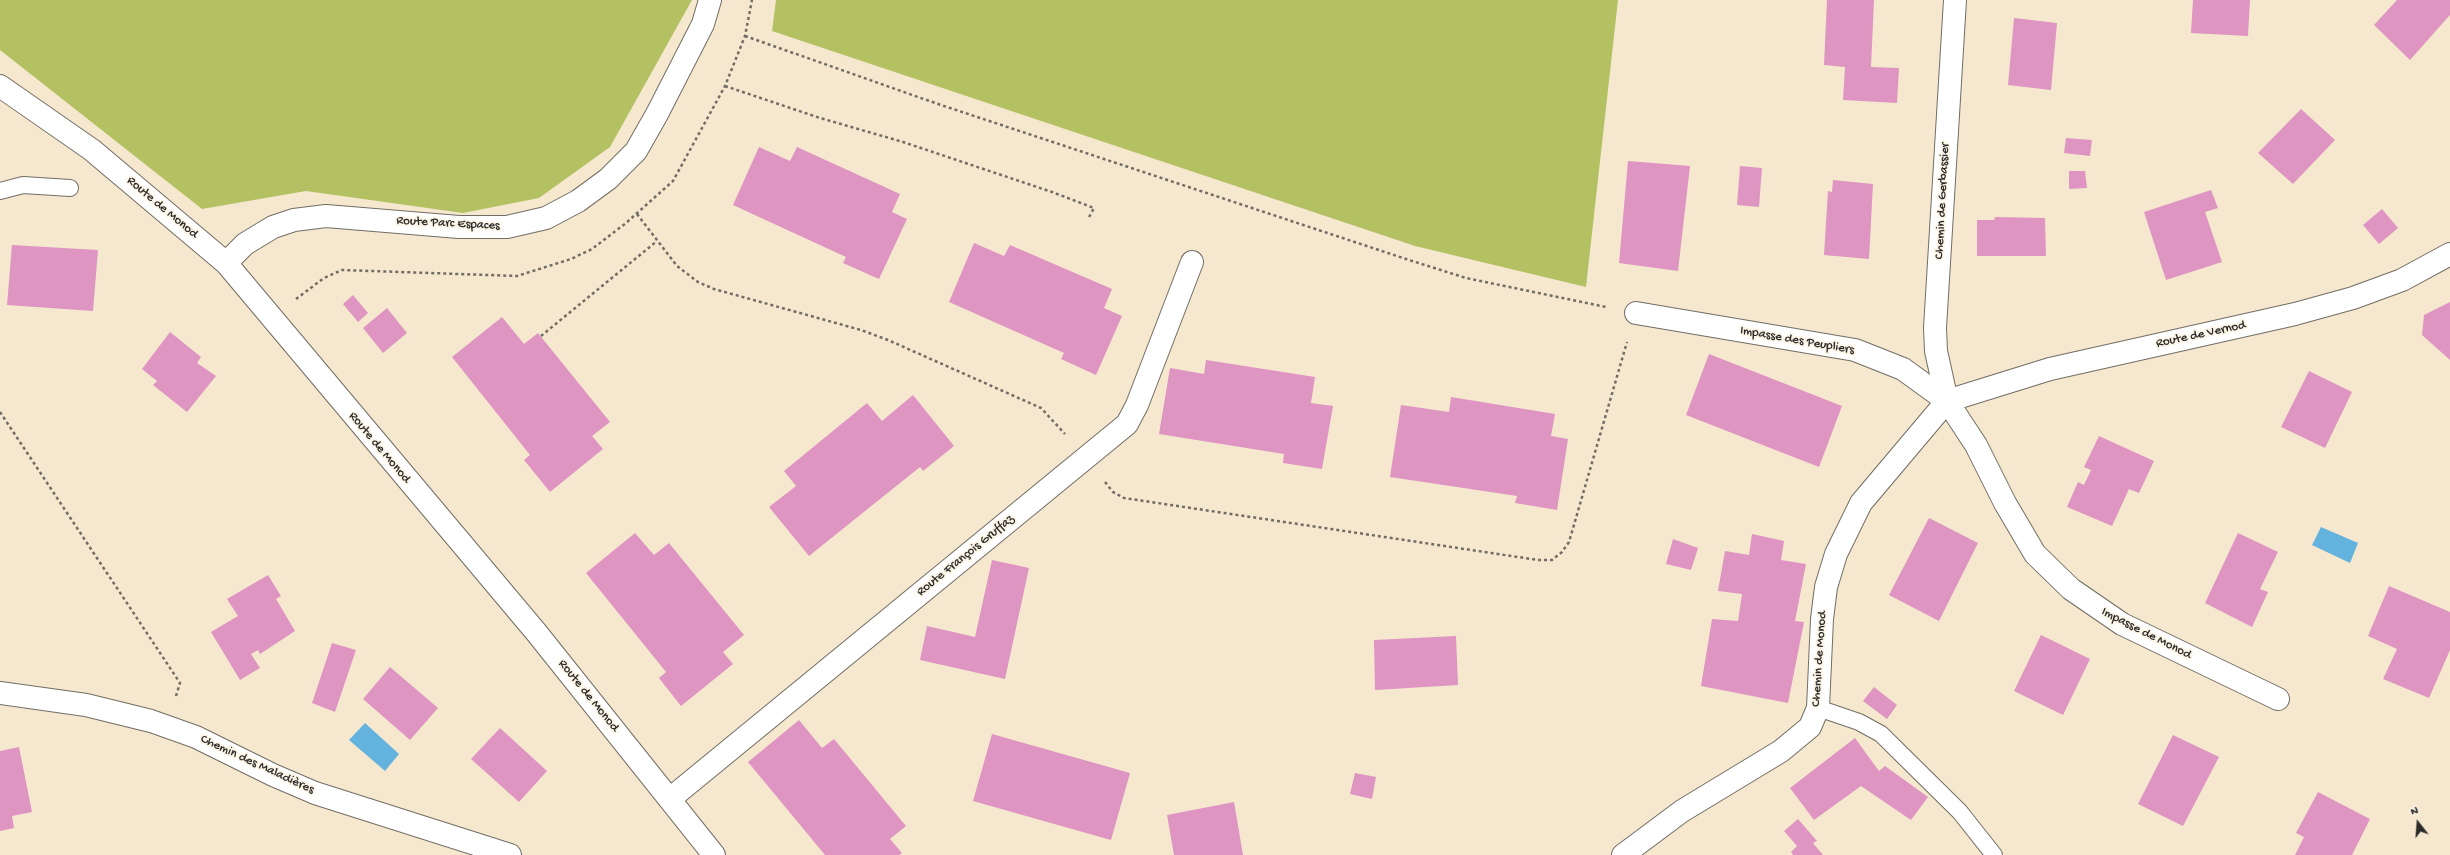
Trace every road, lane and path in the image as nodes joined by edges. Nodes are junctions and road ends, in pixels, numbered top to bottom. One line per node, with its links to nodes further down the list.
1 (710, 0): 13 (street, Route Parc Espaces)
2 (1955, 0): 16 (street, Chemin de Gerbassier)
3 (745, 36): 14 (path)
4 (0, 86): 13 (street, Route de Monod)
5 (725, 86): 9 (path)
6 (70, 188): 7 (lane)
7 (0, 191)
8 (637, 214): 10 (path)
9 (1088, 219)
10 (658, 240): 15 (path); 18 (path)
11 (2450, 254): 16 (street, Route de Vernod)
12 (1192, 262): 18 (street, Route François Gruffaz)
13 (226, 263): 23 (street, Route de Monod)
14 (1636, 313): 16 (street, Impasse des Peupliers); 18 (path)
15 (541, 336)
16 (1947, 401): 20 (street, Impasse de Monod); 22 (street, Chemin de Monod)
17 (0, 412): 21 (path)
18 (1087, 457): 23 (street, Route François Gruffaz)
19 (0, 693): 25 (street, Chemin des Maladières)
20 (2278, 699)
21 (175, 700)
22 (1818, 708): 26 (street, Chemin de Monod); 27 (lane)
23 (671, 798): 24 (street, Route de Monod)
24 (707, 853)
25 (510, 855)
26 (1623, 855)
27 (1994, 855)

